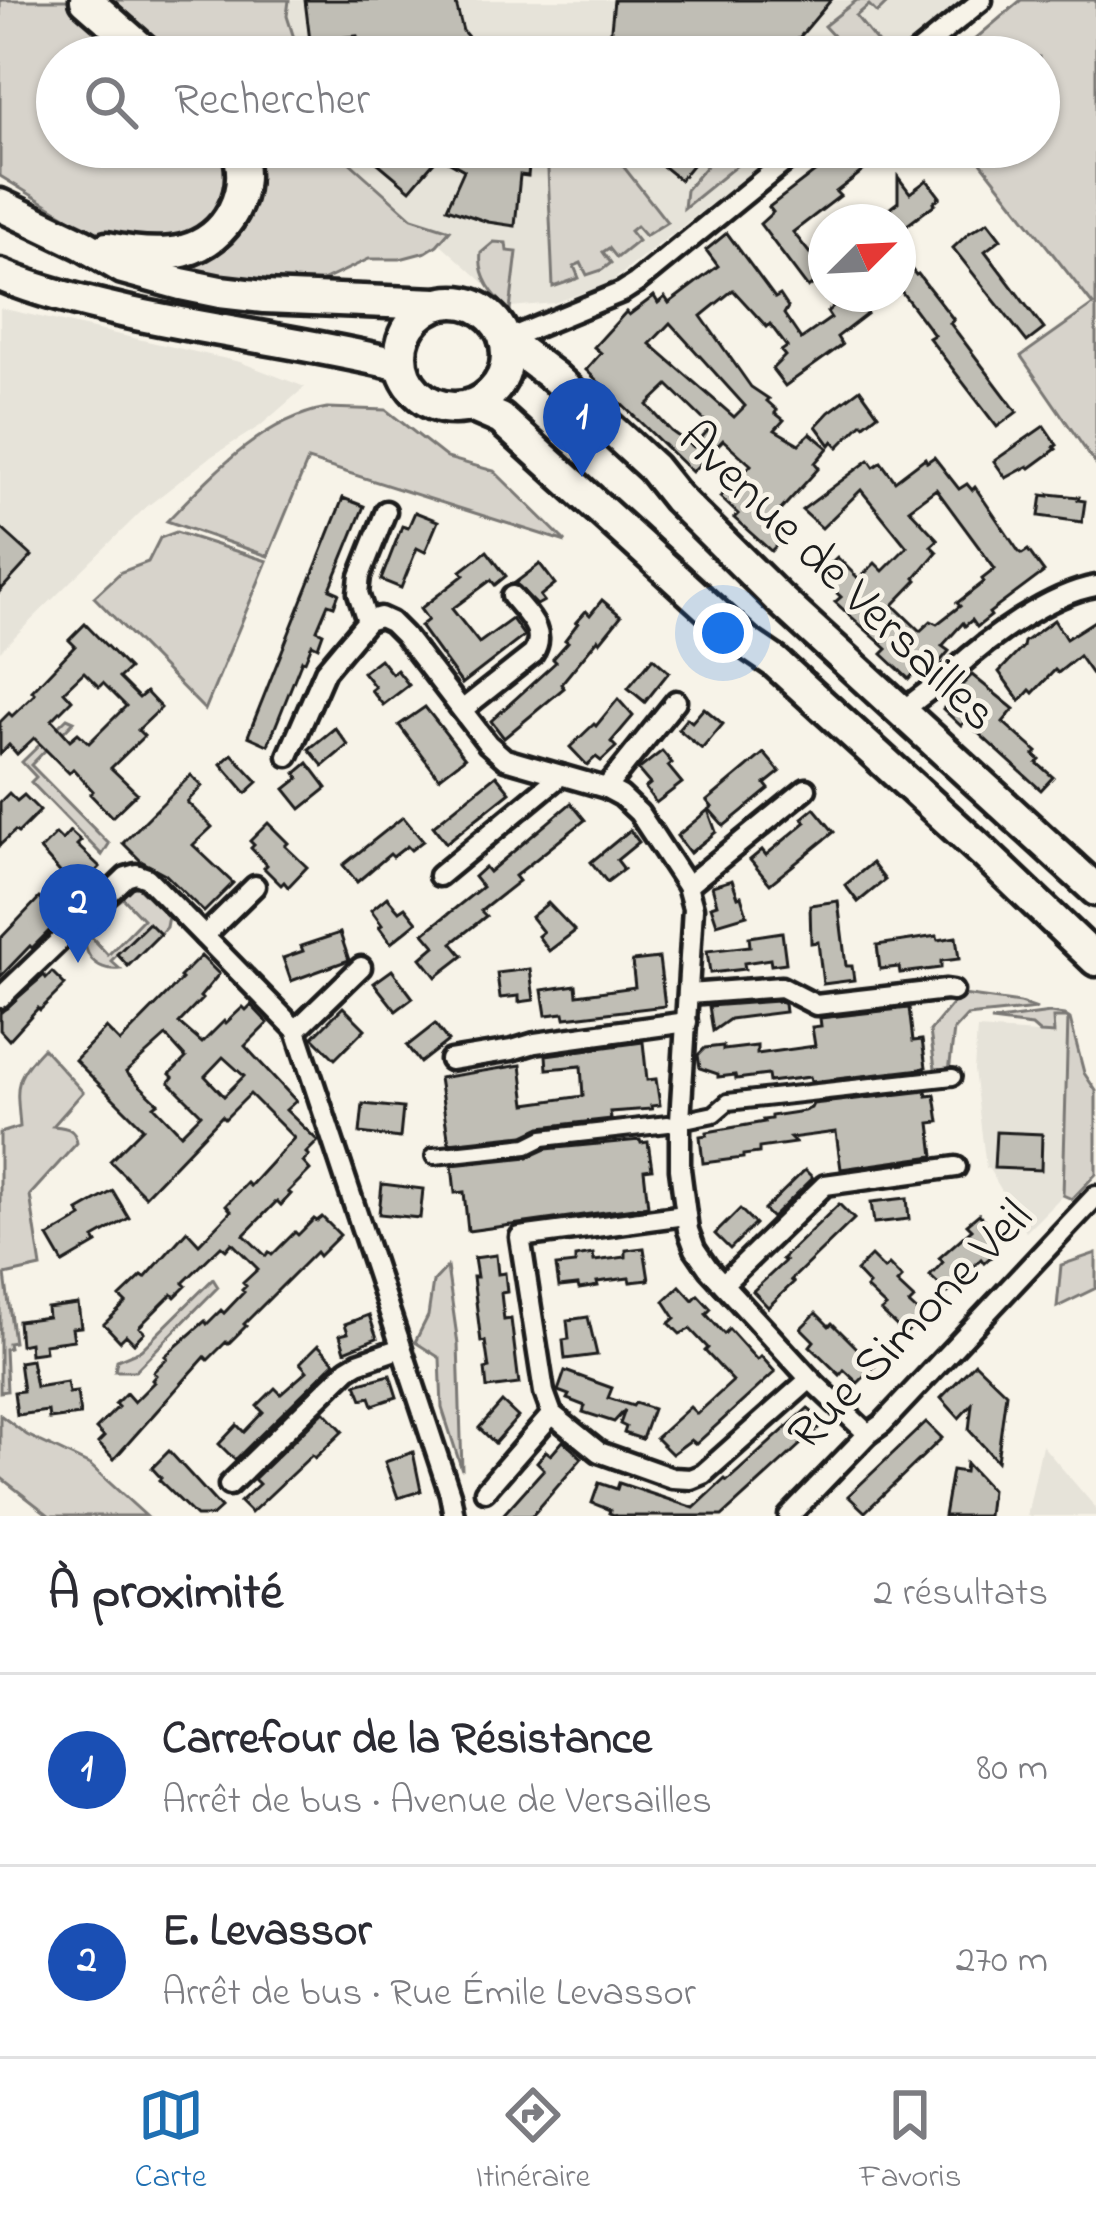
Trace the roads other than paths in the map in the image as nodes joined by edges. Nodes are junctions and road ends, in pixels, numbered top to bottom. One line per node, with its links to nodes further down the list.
1 (86, 0): 3 (main road)
2 (982, 0): 4 (street)
3 (127, 36)
4 (938, 36)
5 (242, 168): 8 (main road)
6 (777, 168): 11 (street)
7 (0, 205): 8 (main road)
8 (82, 244): 10 (main road)
9 (0, 274): 12 (main road)
10 (437, 304): 11 (main road); 12 (main road)
11 (505, 340): 13 (main road); 20 (main road, Avenue de Versailles)
12 (401, 365): 13 (main road)
13 (471, 406): 30 (main road, Avenue de Versailles)
14 (386, 512): 17 (street)
15 (1096, 586): 20 (street)
16 (512, 596): 19 (street)
17 (368, 621): 19 (street); 21 (street)
18 (676, 701): 23 (street)
19 (462, 710): 22 (street)
20 (902, 712): 28 (main road, Avenue de Versailles)
21 (288, 756)
22 (561, 775): 23 (street); 25 (street)
23 (606, 788): 27 (street)
24 (806, 789): 27 (street)
25 (439, 876)
26 (255, 886): 29 (street)
27 (687, 886): 33 (street)
28 (1096, 890)
29 (204, 936): 34 (street); 36 (street)
30 (1096, 960)
31 (361, 967): 36 (street)
32 (953, 992): 33 (street)
33 (689, 994): 35 (street)
34 (0, 998)
35 (687, 1022): 37 (street); 44 (street)
36 (296, 1030): 46 (street)
37 (450, 1060)
38 (952, 1077): 39 (street)
39 (690, 1119)
40 (668, 1124): 41 (street)
41 (434, 1156)
42 (956, 1167): 45 (street)
43 (1096, 1196): 49 (street, Rue Simone Veil)
44 (685, 1215): 45 (street); 48 (street)
45 (723, 1284): 47 (street)
46 (401, 1348): 50 (street); 52 (street)
47 (810, 1378): 48 (street); 49 (street)
48 (552, 1414): 51 (street)
49 (868, 1434): 53 (street, Rue Simone Veil)
50 (230, 1485)
51 (485, 1491)
52 (454, 1516)
53 (789, 1516)

